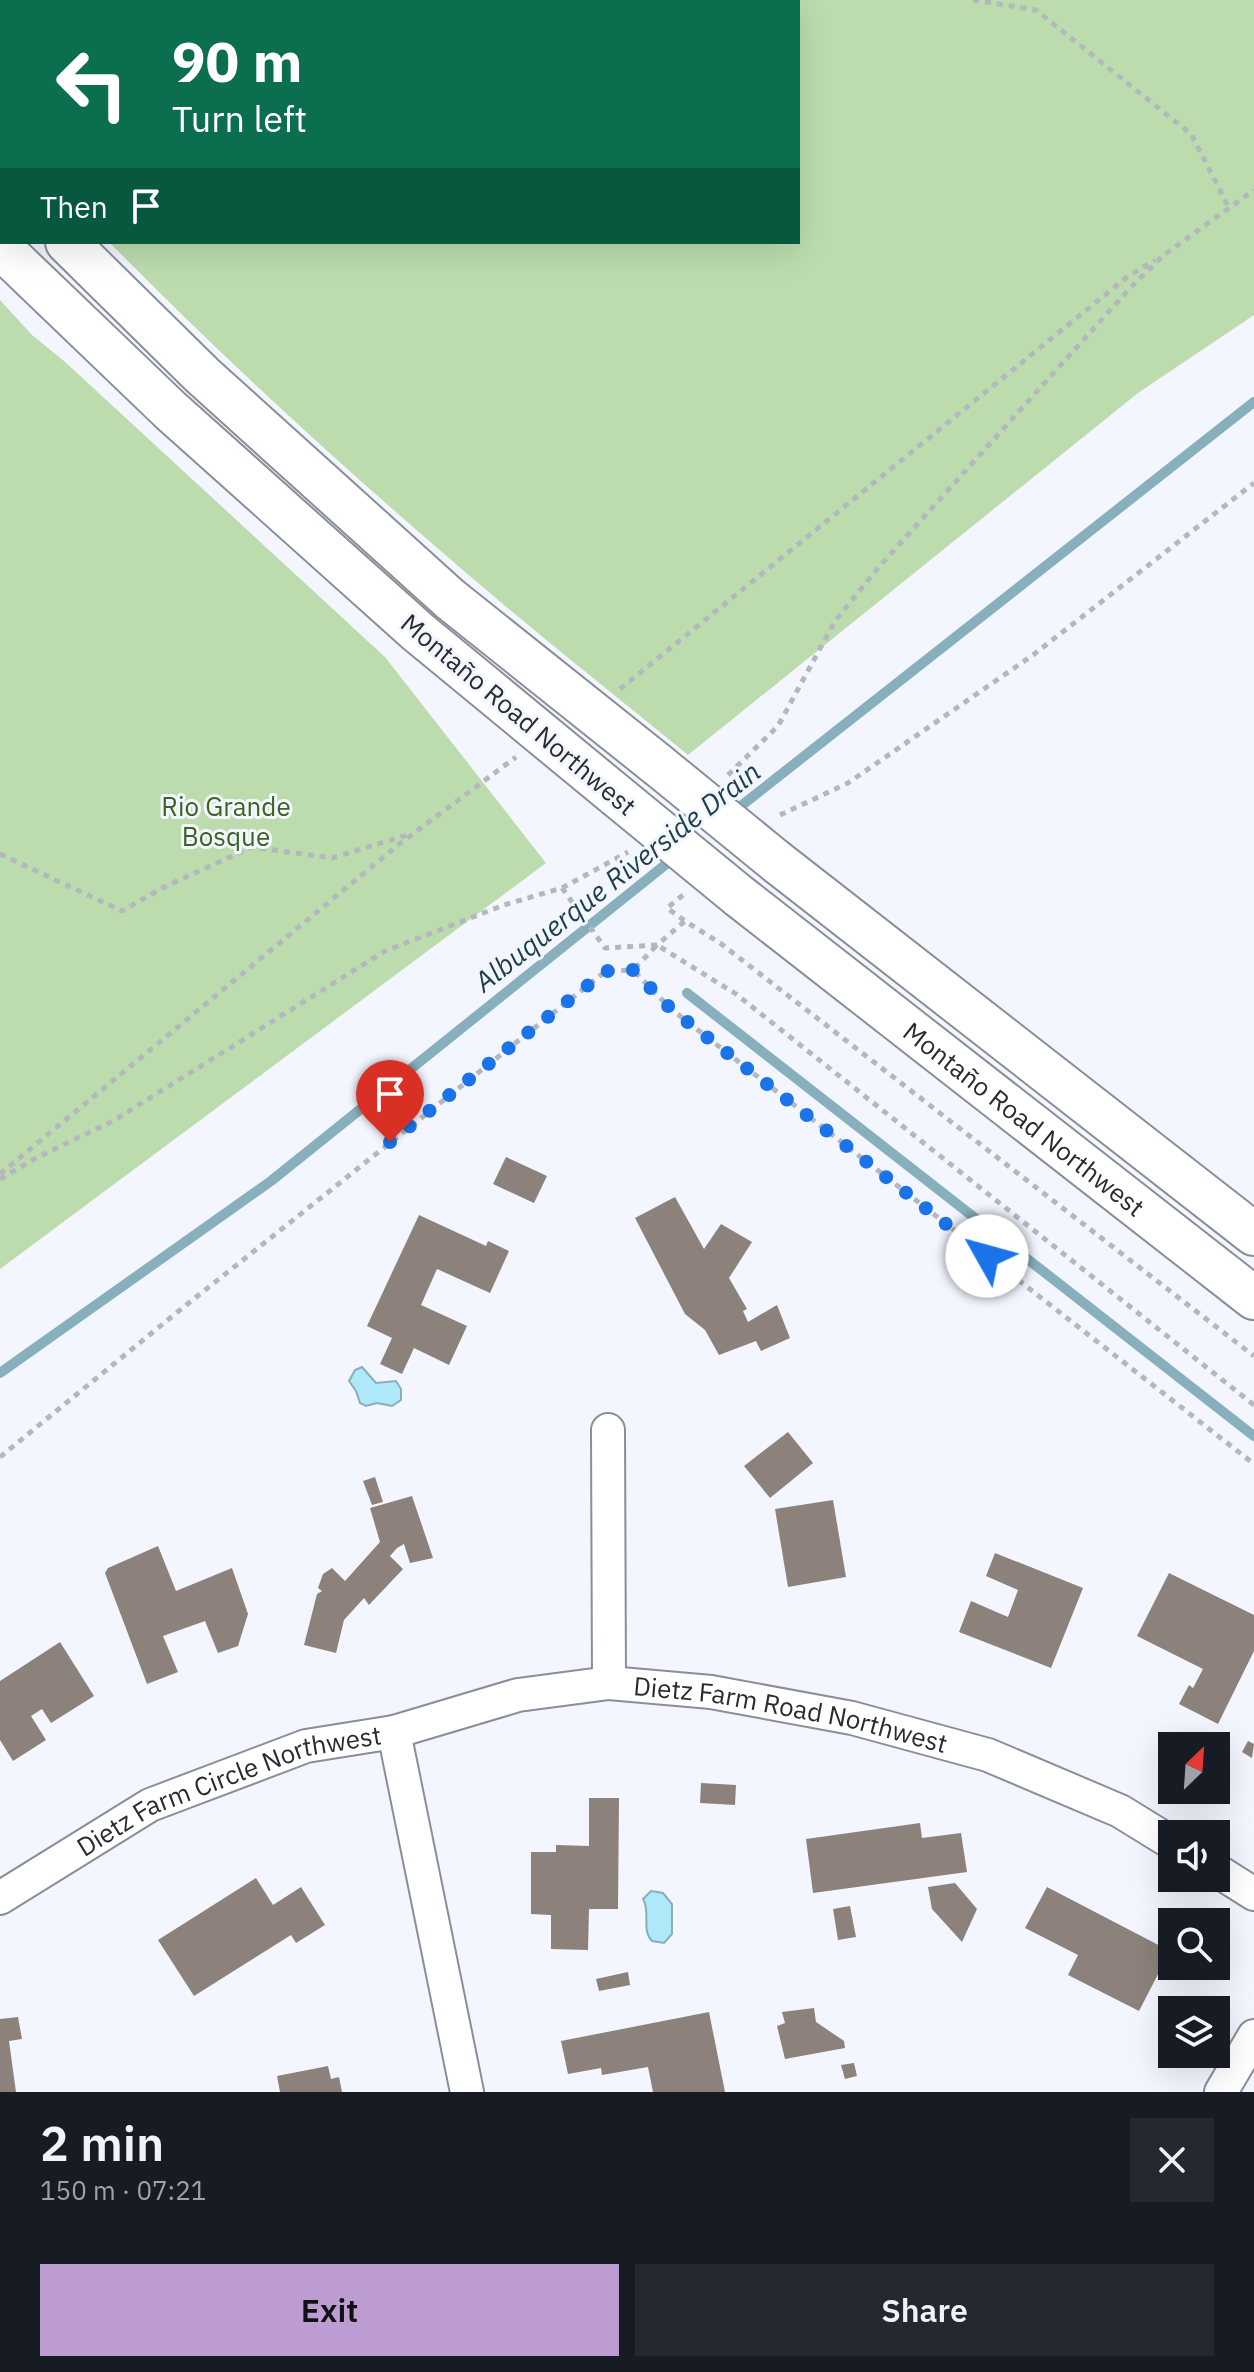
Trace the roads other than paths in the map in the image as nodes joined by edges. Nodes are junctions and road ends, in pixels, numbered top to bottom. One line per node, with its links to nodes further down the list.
1 (69, 244): 3 (main road, Montaño Road Northwest, bridge)
2 (0, 247): 4 (main road, Montaño Road Northwest, bridge)
3 (1254, 1234)
4 (1254, 1298)
5 (608, 1430): 6 (street)
6 (609, 1683): 7 (street, Dietz Farm Road Northwest); 8 (street, Dietz Farm Road Northwest)
7 (394, 1732): 11 (street, Dietz Farm Circle Northwest); 13 (street, Dietz Farm Circle Northwest)
8 (1158, 1834)
9 (1230, 1879): 10 (street)
10 (1254, 1894)
11 (0, 1898)
12 (1254, 2036): 14 (street)
13 (467, 2092)
14 (1221, 2092)

